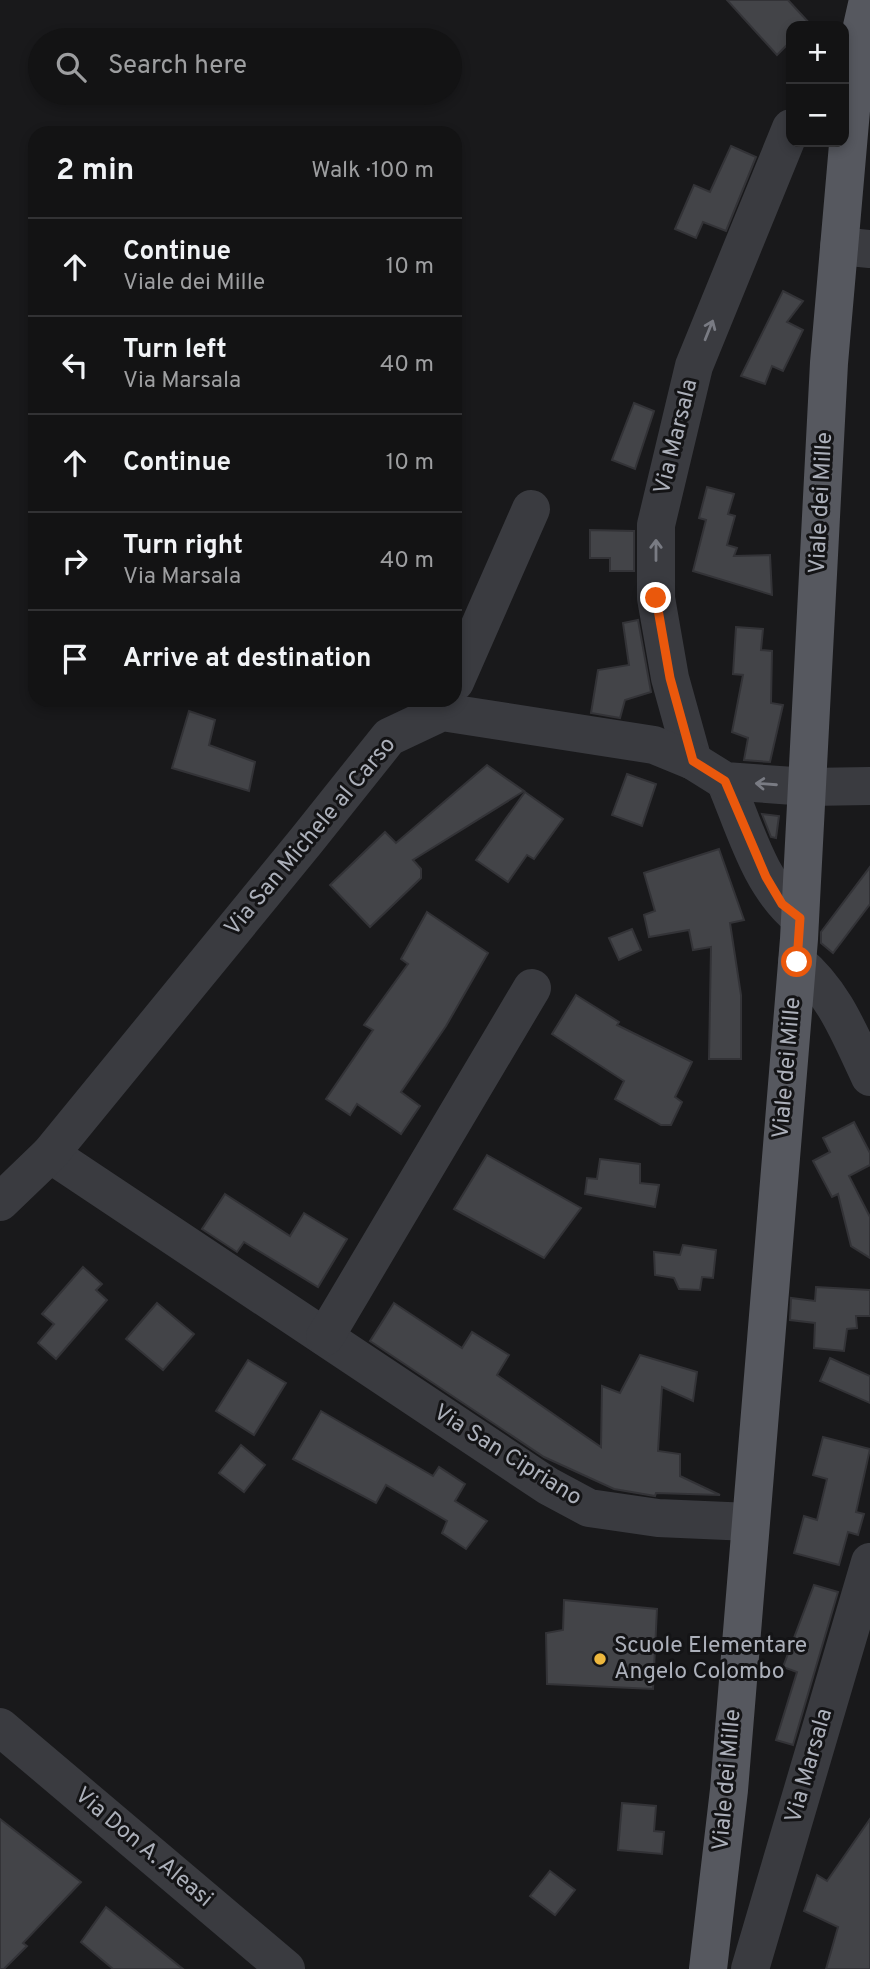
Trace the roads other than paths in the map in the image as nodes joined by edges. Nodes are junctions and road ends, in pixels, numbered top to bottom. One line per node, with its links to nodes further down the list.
1 (868, 0): 2 (main road, Viale dei Mille)
2 (850, 56): 4 (main road, Viale dei Mille)
3 (786, 140): 9 (street, Via Marsala, one-way to 3)
4 (855, 248): 12 (main road, Viale dei Mille)
5 (531, 509): 6 (street)
6 (462, 666)
7 (462, 701): 9 (street)
8 (434, 707): 17 (street, Via San Michele al Carso)
9 (693, 761): 10 (street)
10 (725, 781): 12 (street, one-way to 10); 13 (street)
11 (870, 786): 12 (street)
12 (808, 788): 13 (main road, Viale dei Mille)
13 (800, 918): 14 (main road, Viale dei Mille)
14 (797, 962): 16 (street); 20 (main road, Viale dei Mille)
15 (532, 988): 19 (street)
16 (870, 1077)
17 (50, 1154): 18 (street, Via San Michele al Carso); 19 (street, Via San Cipriano)
18 (0, 1202)
19 (325, 1337): 20 (street, Via San Cipriano)
20 (750, 1522): 24 (main road, Viale dei Mille)
21 (870, 1562): 25 (street, Via Marsala)
22 (0, 1727): 23 (street, Via Don A. Aleasi)
23 (286, 1969)
24 (708, 1969)
25 (750, 1969)

